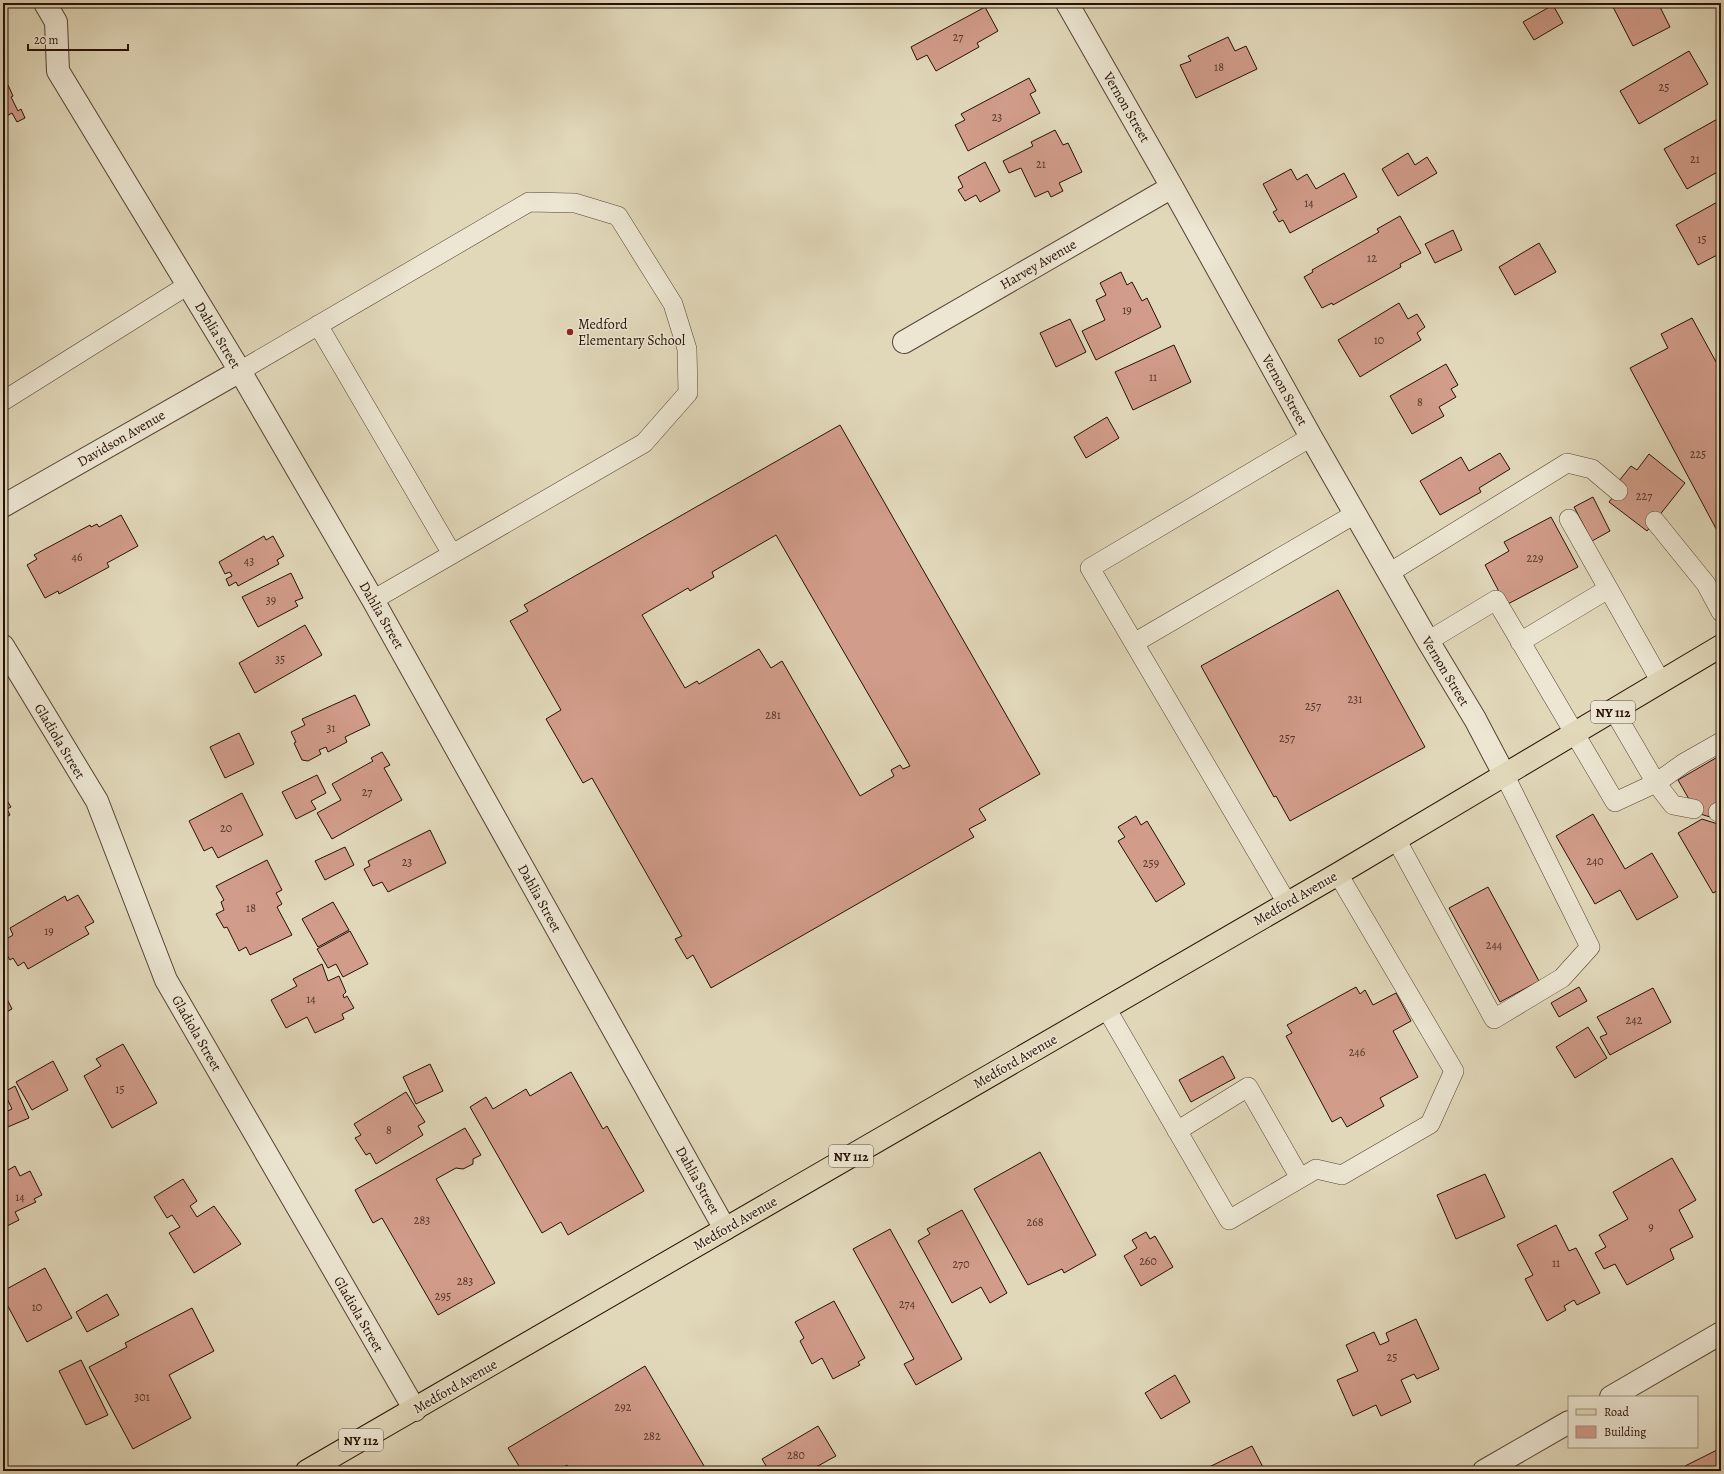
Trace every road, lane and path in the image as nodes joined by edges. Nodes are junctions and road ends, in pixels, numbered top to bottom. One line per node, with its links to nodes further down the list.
1 (45, 3): 4 (street, Dahlia Street)
2 (1067, 3): 3 (street, Vernon Street)
3 (1172, 187): 6 (street, Harvey Avenue); 9 (street, Vernon Street)
4 (188, 285): 7 (street, Dahlia Street); 8 (lane)
5 (318, 325): 7 (lane); 15 (lane); 15 (lane)
6 (904, 342)
7 (240, 371): 11 (street, Davidson Avenue); 18 (street, Dahlia Street)
8 (3, 401)
9 (1311, 437): 12 (street, Vernon Street); 22 (lane)
10 (1618, 490): 16 (lane)
11 (3, 506)
12 (1355, 514): 16 (street, Vernon Street); 22 (lane)
13 (1569, 519): 17 (lane)
14 (1656, 521): 19 (lane)
15 (452, 554): 18 (lane)
16 (1389, 572): 20 (street, Vernon Street)
17 (1608, 589): 21 (lane); 25 (lane)
18 (374, 600): 38 (street, Dahlia Street)
19 (1721, 612)
20 (1428, 641): 21 (lane); 29 (street, Vernon Street)
21 (1520, 642): 27 (lane)
22 (1134, 643): 34 (lane)
23 (3, 646): 41 (street, Gladiola Street)
24 (1721, 646): 25 (main road, Medford Avenue / NY 112)
25 (1661, 682): 26 (main road, Medford Avenue / NY 112)
26 (1614, 711): 27 (main road, Medford Avenue / NY 112); 30 (lane)
27 (1575, 734): 29 (main road, Medford Avenue / NY 112); 30 (lane)
28 (1721, 742): 30 (lane)
29 (1505, 776): 32 (main road, Medford Avenue / NY 112); 32 (lane)
30 (1656, 784): 31 (lane)
31 (1694, 809)
32 (1396, 839): 33 (main road, Medford Avenue / NY 112)
33 (1338, 874): 34 (main road, Medford Avenue / NY 112); 37 (lane)
34 (1286, 903): 35 (main road, Medford Avenue / NY 112)
35 (1106, 1008): 36 (lane); 38 (main road, Medford Avenue / NY 112)
36 (1177, 1131): 37 (lane); 37 (lane)
37 (1300, 1178)
38 (725, 1229): 41 (main road, Medford Avenue / NY 112)
39 (1721, 1333): 40 (street)
40 (1613, 1396)
41 (415, 1410): 43 (main road, Medford Avenue / NY 112)
42 (1568, 1423): 44 (street)
43 (307, 1471)
44 (1484, 1471)

